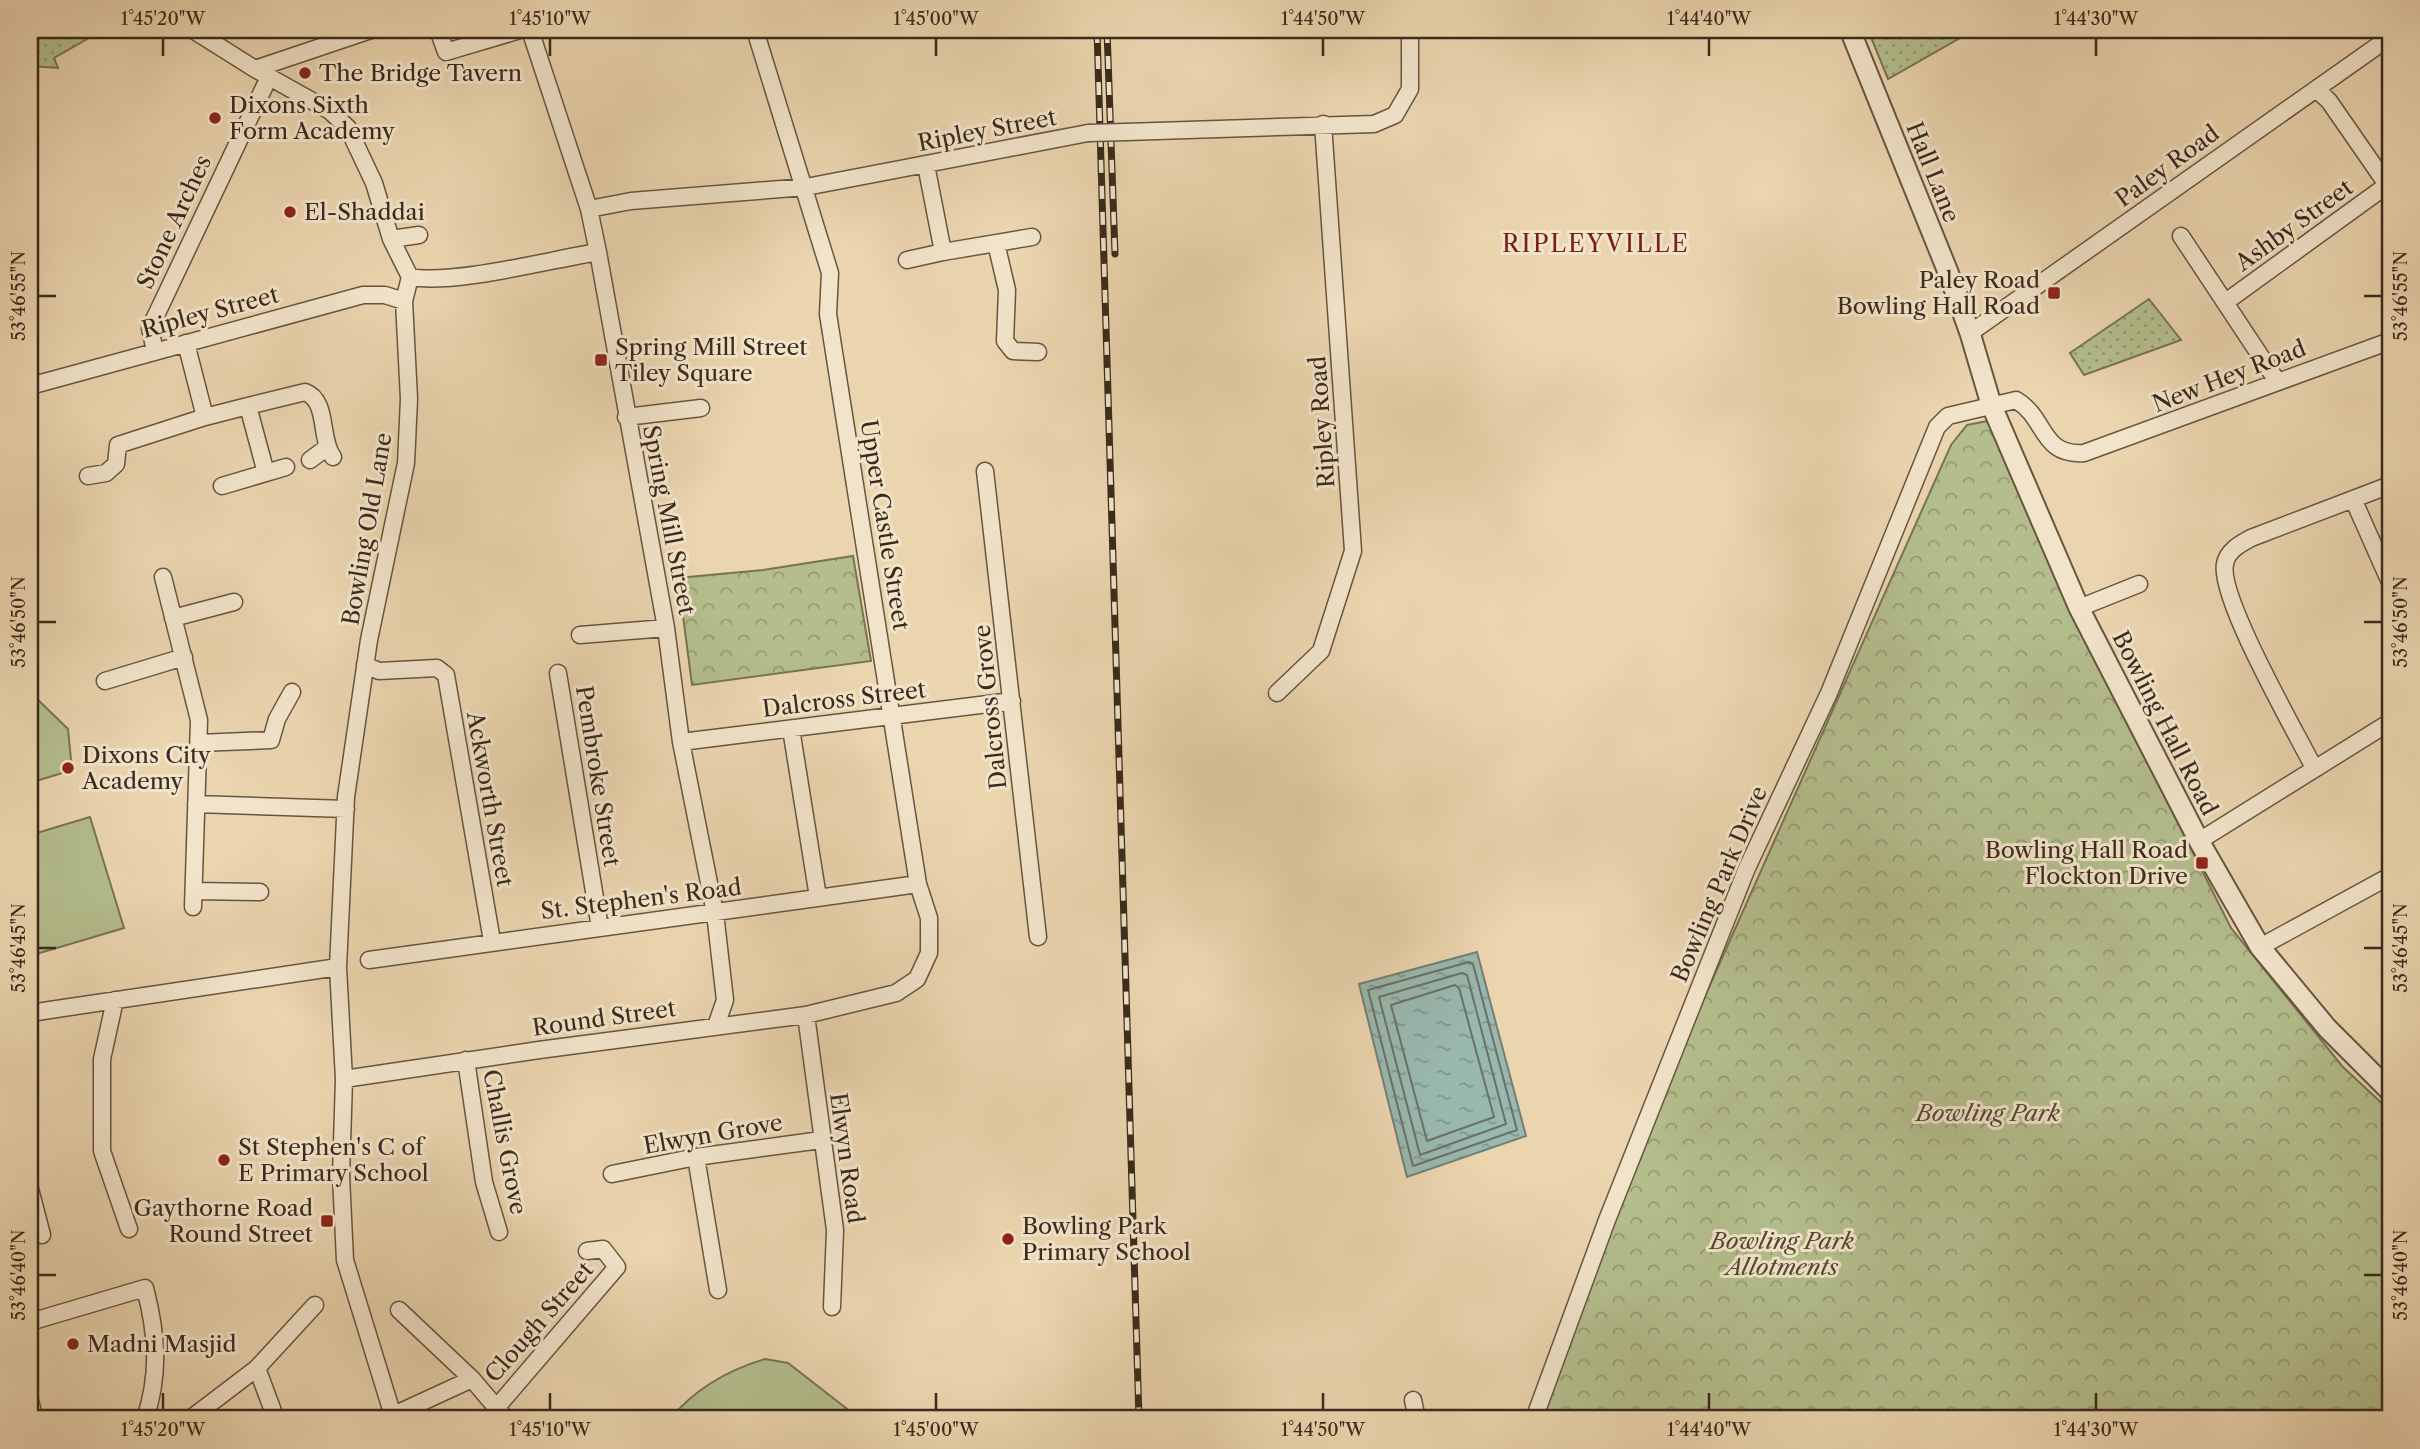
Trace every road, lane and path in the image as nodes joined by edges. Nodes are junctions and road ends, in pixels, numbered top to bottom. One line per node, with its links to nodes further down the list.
1 (193, 30): 10 (street)
2 (371, 30): 10 (street)
3 (438, 30): 4 (street)
4 (520, 30)
5 (530, 30): 16 (street, Spring Mill Street)
6 (755, 30): 15 (street, Upper Castle Street)
7 (1410, 30): 12 (street, Ripley Street)
8 (1850, 30): 28 (street, Hall Lane)
9 (2390, 37): 11 (street, Paley Road)
10 (262, 73): 20 (street); 31 (street, Stone Arches)
11 (2318, 91): 14 (street); 28 (street, Paley Road)
12 (1324, 124): 13 (street, Ripley Street, bridge); 62 (street, Ripley Road)
13 (926, 165): 15 (street, Ripley Street); 23 (street)
14 (2389, 185): 27 (street, Ashby Street)
15 (806, 187): 16 (street, Ripley Street); 64 (street, Upper Castle Street)
16 (589, 209): 22 (street, Spring Mill Street)
17 (418, 235): 20 (street)
18 (2181, 236): 27 (street)
19 (1032, 237): 21 (street)
20 (391, 239): 25 (street)
21 (996, 243): 23 (street); 32 (street)
22 (598, 252): 25 (street); 39 (street, Spring Mill Street)
23 (943, 252): 24 (street)
24 (907, 260)
25 (410, 277): 26 (street, Bowling Old Lane)
26 (404, 301): 30 (street, Ripley Street); 58 (street, Bowling Old Lane)
27 (2227, 301): 33 (street)
28 (1970, 333): 35 (street, Bowling Hall Road)
29 (2390, 341): 33 (street, New Hey Road)
30 (186, 343): 31 (street, Ripley Street); 38 (street)
31 (155, 351): 34 (street, Ripley Street)
32 (1038, 352)
33 (2277, 381): 40 (street, New Hey Road)
34 (30, 386)
35 (1991, 404): 40 (street, Bowling Park Drive); 53 (street, Bowling Hall Road); 116 (street, Bowling Park Drive)
36 (248, 406): 38 (street); 41 (street); 44 (street)
37 (701, 408): 39 (street)
38 (205, 417): 45 (street)
39 (626, 417): 55 (street, Spring Mill Street)
40 (2084, 453)
41 (310, 460)
42 (286, 467): 44 (street)
43 (985, 471): 63 (street, Dalcross Grove)
44 (266, 473): 47 (street)
45 (88, 476)
46 (2390, 485): 48 (street)
47 (222, 486)
48 (2354, 500): 50 (street); 69 (street)
49 (163, 577): 54 (street)
50 (2389, 580)
51 (2139, 583): 53 (street)
52 (234, 602): 54 (street)
53 (2079, 608): 72 (street, Bowling Hall Road)
54 (173, 618): 57 (street)
55 (666, 628): 56 (street); 67 (street, Spring Mill Street)
56 (580, 635)
57 (184, 657): 60 (street); 68 (street)
58 (365, 665): 71 (street, Bowling Old Lane); 80 (street, Ackworth Street)
59 (558, 673): 78 (street, Pembroke Street)
60 (105, 681)
61 (292, 692): 68 (street)
62 (1277, 692)
63 (1012, 701): 64 (street, Dalcross Street); 79 (street, Dalcross Grove)
64 (893, 716): 66 (street, Dalcross Street); 74 (street, Upper Castle Street)
65 (2390, 722): 69 (street)
66 (791, 729): 67 (street, Dalcross Street); 76 (street)
67 (681, 742): 77 (street, Spring Mill Street)
68 (198, 743): 70 (street)
69 (2314, 768): 72 (street)
70 (196, 804): 71 (street); 75 (street)
71 (346, 808): 83 (street, Bowling Old Lane)
72 (2199, 841): 81 (street, Bowling Hall Road)
73 (2390, 876): 81 (street)
74 (918, 884): 76 (street, St. Stephen's Road); 85 (street, Upper Castle Street)
75 (260, 892)
76 (818, 897): 77 (street, St. Stephen's Road)
77 (715, 913): 78 (street, St. Stephen's Road); 88 (street, Spring Mill Street)
78 (600, 928): 80 (street, St. Stephen's Road)
79 (1038, 937)
80 (492, 941): 82 (street, St. Stephen's Road)
81 (2260, 947): 91 (street, Bowling Hall Road)
82 (369, 960)
83 (338, 967): 84 (street); 90 (street, Bowling Old Lane)
84 (115, 1000): 86 (street); 96 (street)
85 (870, 1002): 87 (street, Round Street)
86 (30, 1013)
87 (806, 1015): 88 (street, Round Street); 92 (street, Elwyn Road)
88 (716, 1026): 89 (street, Round Street)
89 (466, 1060): 90 (street, Round Street); 97 (street, Challis Grove)
90 (344, 1079): 110 (street, Bowling Old Lane)
91 (2390, 1091)
92 (821, 1140): 93 (street, Elwyn Grove); 102 (street, Elwyn Road)
93 (696, 1157): 94 (street, Elwyn Grove); 100 (street)
94 (612, 1174)
95 (30, 1189): 98 (street)
96 (129, 1229)
97 (499, 1232)
98 (42, 1235)
99 (587, 1251): 109 (street, Clough Street)
100 (718, 1290)
101 (315, 1305): 105 (street)
102 (832, 1307)
103 (399, 1310): 106 (street)
104 (30, 1322): 112 (street)
105 (257, 1368): 113 (street); 114 (street)
106 (472, 1379): 109 (street); 110 (street)
107 (1413, 1400): 115 (street)
108 (30, 1401): 111 (street)
109 (502, 1413)
110 (390, 1418)
111 (35, 1419)
112 (145, 1419)
113 (190, 1419)
114 (276, 1419)
115 (1417, 1419)
116 (1534, 1419)

